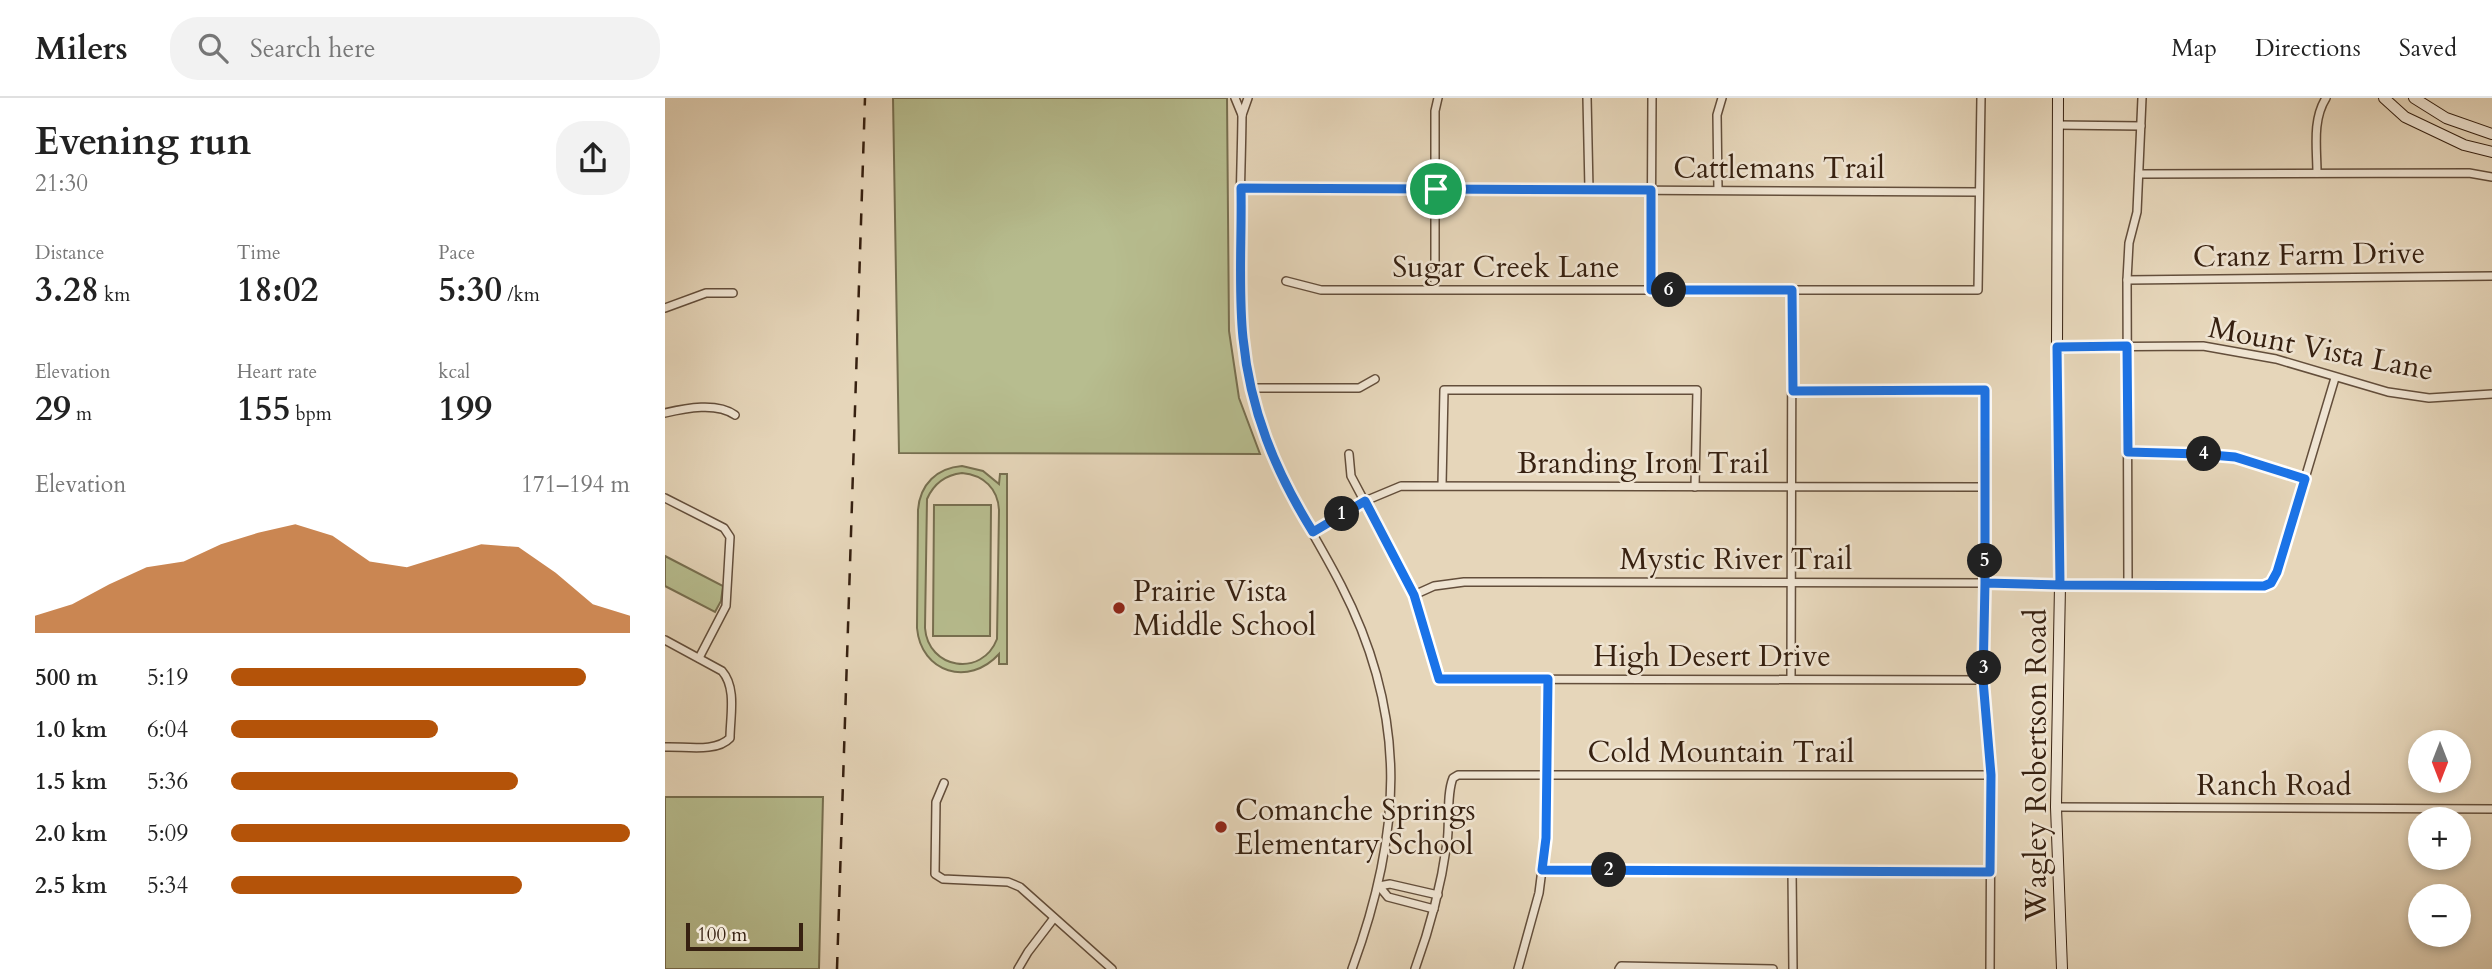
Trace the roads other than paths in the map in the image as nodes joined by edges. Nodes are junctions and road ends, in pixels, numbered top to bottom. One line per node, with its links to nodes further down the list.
1 (1234, 98): 13 (street)
2 (1248, 98): 13 (street)
3 (1438, 98): 22 (street)
4 (1587, 98): 23 (street)
5 (1651, 98): 24 (street)
6 (1722, 98): 25 (street)
7 (1981, 98): 26 (street)
8 (2058, 98): 14 (street, Wagley Robertson Road)
9 (2142, 98): 15 (street)
10 (2326, 98): 18 (street)
11 (2384, 98): 17 (street)
12 (2414, 98): 16 (street)
13 (1242, 115): 21 (street)
14 (2058, 125): 15 (street); 36 (street, Wagley Robertson Road)
15 (2141, 126): 19 (street)
16 (2492, 134)
17 (2492, 152)
18 (2317, 173): 19 (street); 20 (street)
19 (2140, 174): 28 (street)
20 (2492, 177)
21 (1241, 188): 22 (street, Cattlemans Trail); 39 (street)
22 (1436, 189): 23 (street, Cattlemans Trail); 30 (street)
23 (1589, 189): 24 (street, Cattlemans Trail)
24 (1651, 190): 25 (street, Cattlemans Trail); 31 (street)
25 (1718, 190): 26 (street, Cattlemans Trail)
26 (1979, 192): 32 (street, Sugar Creek Lane)
27 (2492, 276): 28 (street, Cranz Farm Drive)
28 (2127, 280): 35 (street)
29 (1286, 281): 30 (street, Sugar Creek Lane)
30 (1435, 289): 31 (street, Sugar Creek Lane)
31 (1651, 290): 32 (street, Sugar Creek Lane)
32 (1792, 290): 40 (street)
33 (733, 293): 34 (street)
34 (665, 308)
35 (2127, 346): 36 (street, Mount Vista Lane); 37 (street, Mount Vista Lane); 44 (street)
36 (2057, 347): 57 (street, Wagley Robertson Road)
37 (2335, 378): 41 (street, Mount Vista Lane); 46 (street)
38 (1375, 379): 39 (street)
39 (1252, 388): 53 (street)
40 (1793, 391): 48 (street); 50 (street)
41 (2492, 394)
42 (665, 414): 43 (street)
43 (735, 415)
44 (2128, 452): 46 (street); 56 (street)
45 (1349, 454): 52 (street)
46 (2305, 479): 56 (street, Mystic River Trail)
47 (1442, 485): 49 (street, Branding Iron Trail); 49 (street); 52 (street, Branding Iron Trail)
48 (1793, 486): 49 (street, Branding Iron Trail); 50 (street, Branding Iron Trail); 54 (street)
49 (1695, 487)
50 (1985, 487): 55 (street)
51 (665, 498): 60 (street)
52 (1365, 501): 53 (street, Branding Iron Trail); 58 (street)
53 (1313, 532): 73 (street)
54 (1791, 582): 55 (street, Mystic River Trail); 58 (street, Mystic River Trail); 62 (street)
55 (1985, 583): 57 (street, Mystic River Trail); 63 (street)
56 (2128, 584): 57 (street, Mystic River Trail)
57 (2060, 585): 68 (street, Wagley Robertson Road)
58 (1414, 595): 61 (street, High Desert Drive)
59 (665, 640): 60 (street)
60 (699, 658): 64 (street)
61 (1548, 679): 62 (street, High Desert Drive); 65 (street)
62 (1791, 679): 63 (street, High Desert Drive)
63 (1983, 680): 66 (street)
64 (665, 747)
65 (1547, 775): 66 (street, Cold Mountain Trail); 70 (street); 74 (street, Cold Mountain Trail)
66 (1991, 775): 72 (street)
67 (944, 783): 76 (street)
68 (2056, 807): 69 (street, Ranch Road); 87 (street, Wagley Robertson Road)
69 (2492, 809)
70 (1542, 870): 71 (street); 82 (street)
71 (1793, 871): 72 (street); 85 (street)
72 (1990, 872): 86 (street)
73 (1379, 886): 74 (street); 75 (street); 80 (street)
74 (1438, 895): 75 (street)
75 (1434, 909): 81 (street)
76 (1054, 918): 78 (street); 79 (street)
77 (1692, 968): 83 (street); 84 (street)
78 (1019, 969)
79 (1112, 969)
80 (1352, 969)
81 (1415, 969)
82 (1518, 969)
83 (1619, 969)
84 (1773, 969)
85 (1793, 969)
86 (1990, 969)
87 (2062, 969)

